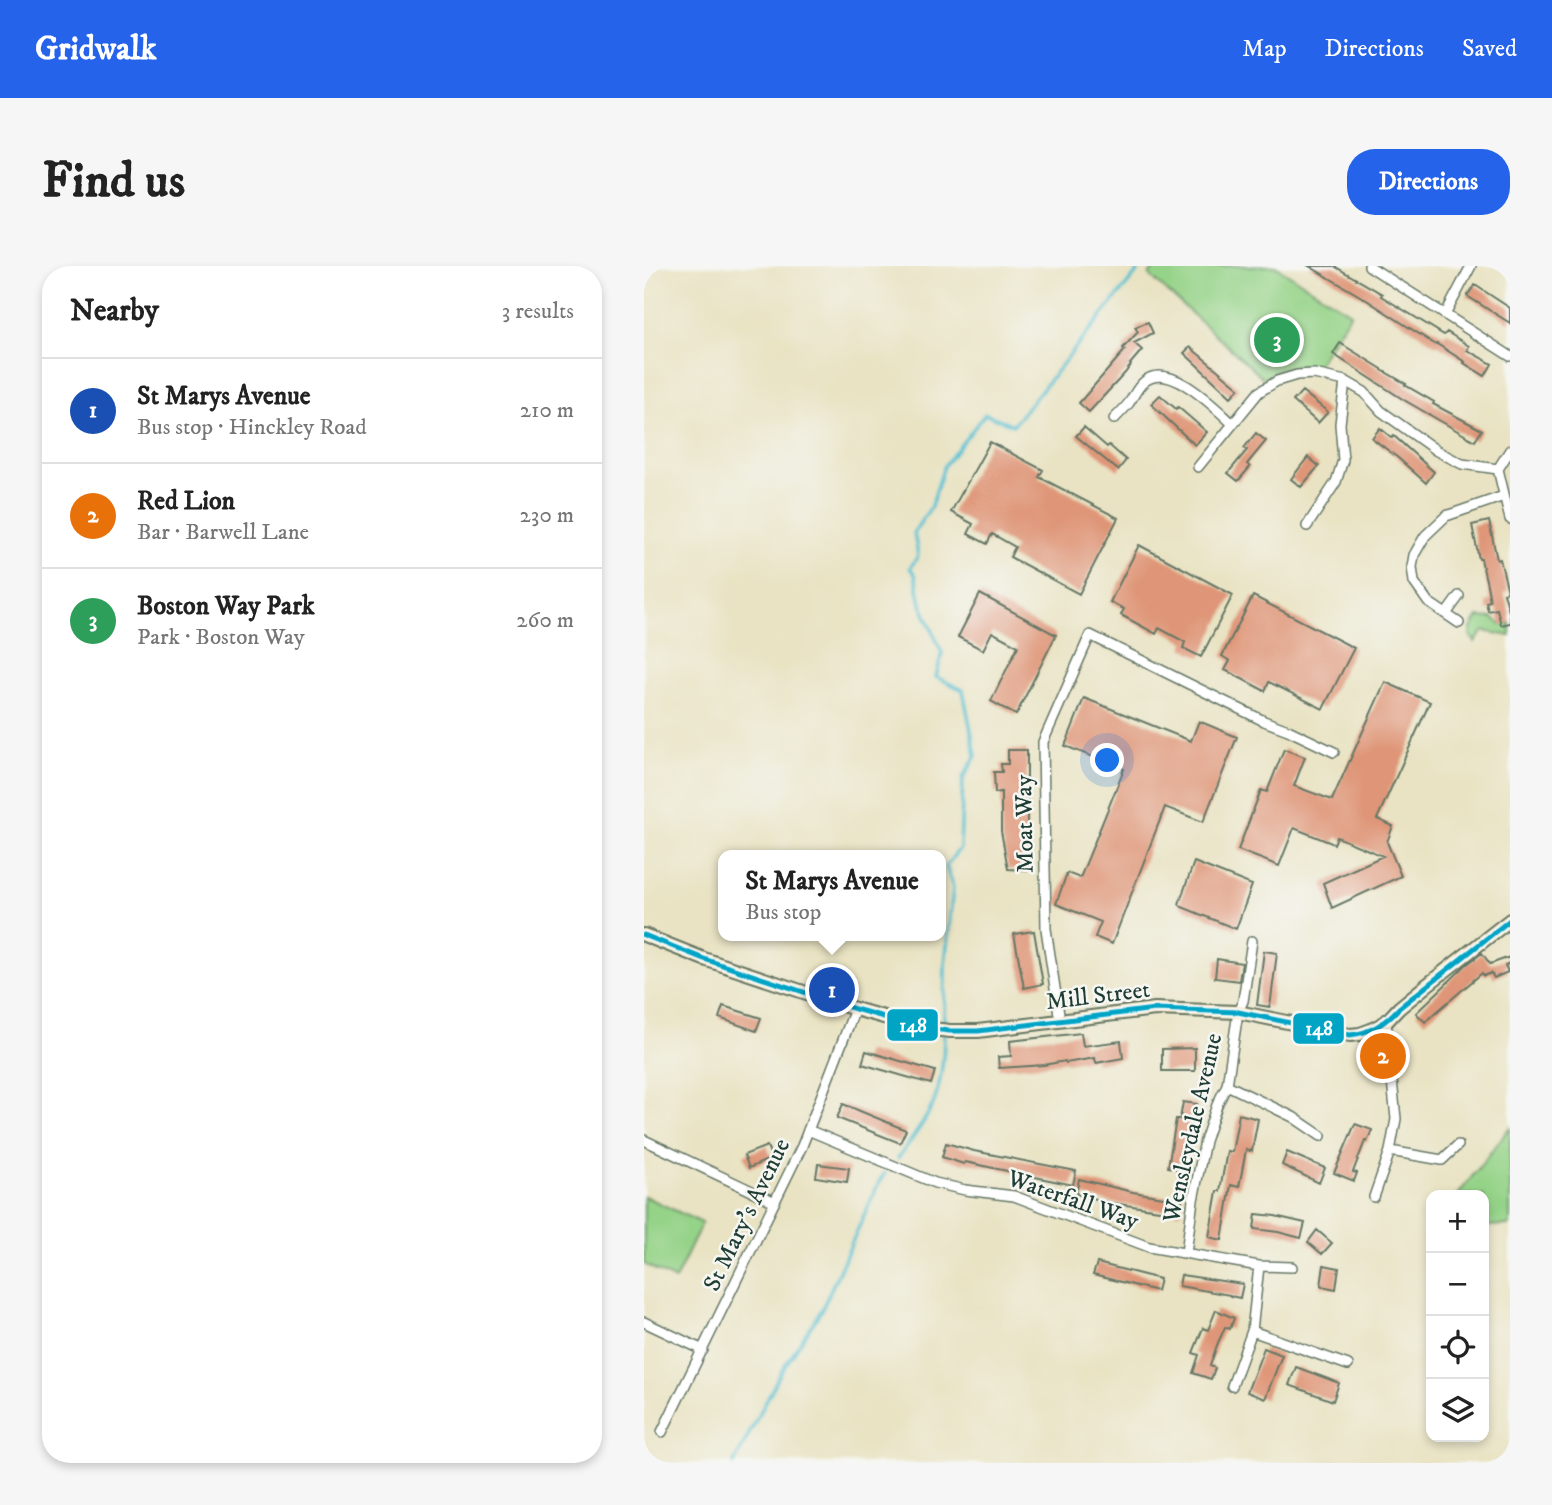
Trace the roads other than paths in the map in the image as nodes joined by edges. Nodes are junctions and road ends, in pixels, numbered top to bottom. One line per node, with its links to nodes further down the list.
1 (1369, 266): 3 (street)
2 (1471, 266): 3 (street)
3 (1445, 314): 4 (street)
4 (1510, 356)
5 (1345, 381): 7 (street); 10 (street); 13 (street)
6 (1114, 419): 7 (street)
7 (1233, 424): 9 (street)
8 (1510, 450): 10 (street)
9 (1198, 467)
10 (1498, 469): 11 (street)
11 (1503, 496): 12 (street); 15 (street)
12 (1510, 519)
13 (1307, 526)
14 (1459, 596): 15 (street)
15 (1446, 614): 16 (street)
16 (1459, 622)
17 (1335, 752): 23 (street, Moat Way)
18 (1510, 920): 24 (street)
19 (644, 936): 21 (street, Mill Street)
20 (1252, 941): 22 (street, Wensleydale Avenue)
21 (855, 1009): 23 (street, Mill Street); 26 (street, St Mary's Avenue)
22 (1238, 1013): 23 (street, Mill Street); 24 (street, Mill Street); 25 (street, Wensleydale Avenue)
23 (1060, 1021)
24 (1386, 1022): 30 (street)
25 (1227, 1084): 27 (street); 33 (street, Wensleydale Avenue)
26 (808, 1130): 32 (street, St Mary's Avenue); 33 (street, Waterfall Way)
27 (1321, 1136)
28 (644, 1140): 32 (street)
29 (1458, 1145): 30 (street)
30 (1390, 1151): 31 (street)
31 (1374, 1197)
32 (775, 1202): 38 (street, St Mary's Avenue)
33 (1186, 1253): 34 (street, Waterfall Way)
34 (1259, 1266): 35 (street, Waterfall Way); 37 (street)
35 (1292, 1267)
36 (644, 1322): 38 (street)
37 (1252, 1331): 39 (street); 40 (street)
38 (703, 1350): 41 (street, St Mary's Avenue)
39 (1348, 1366)
40 (1232, 1386)
41 (662, 1432)

